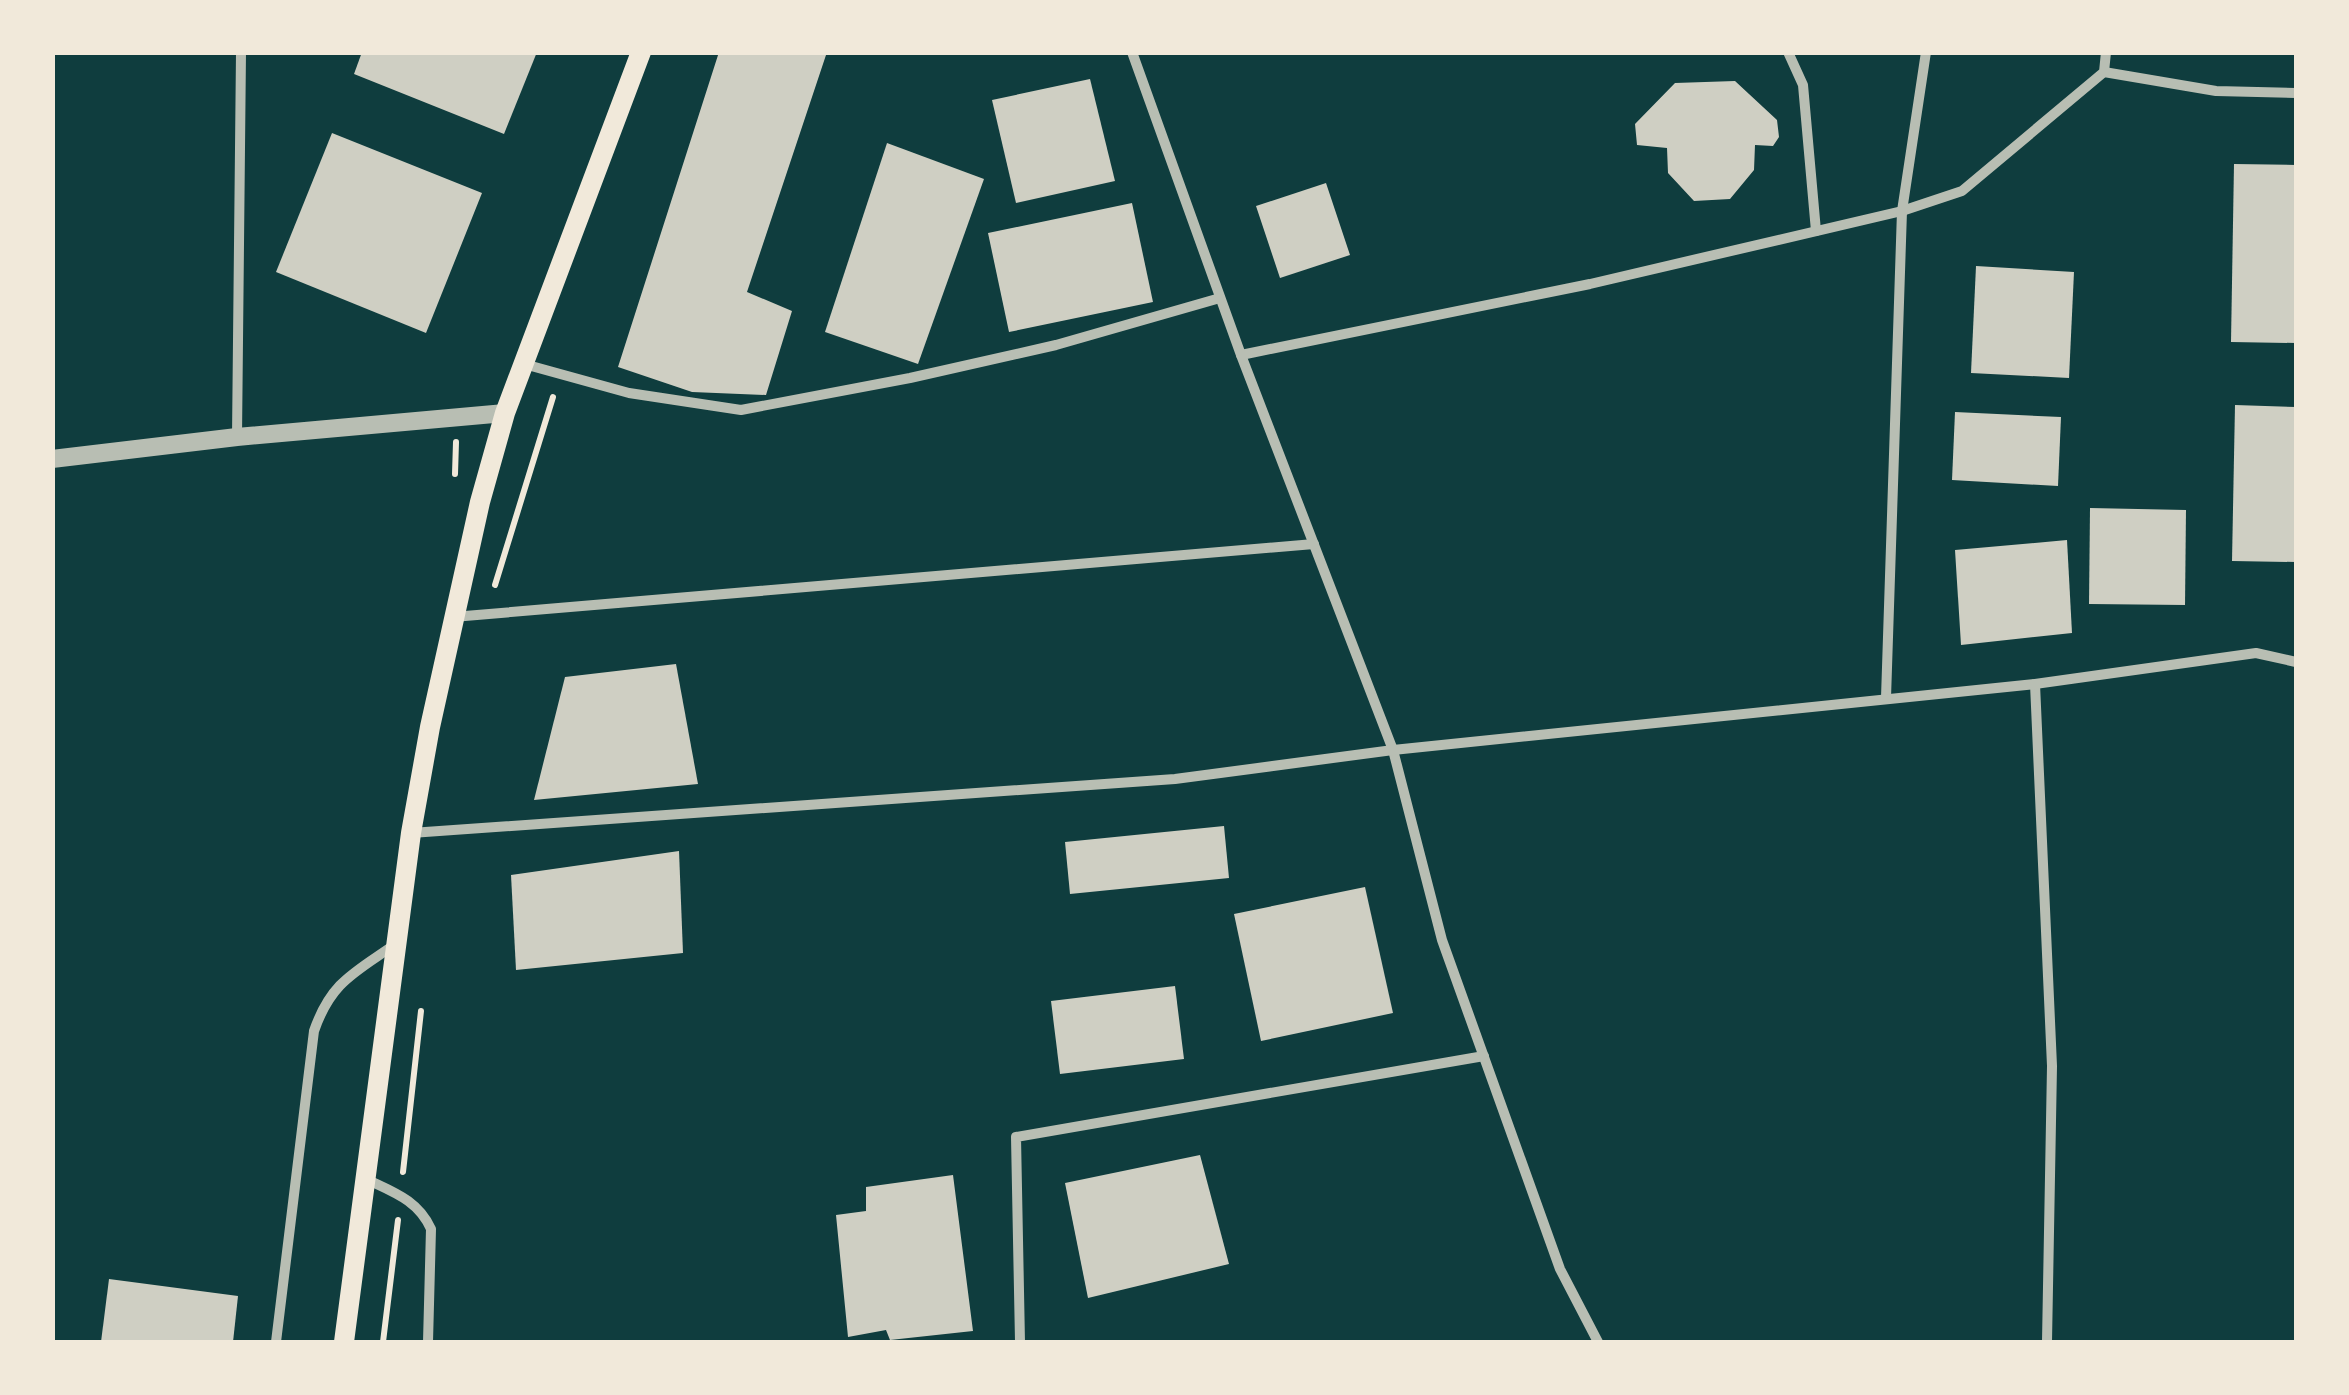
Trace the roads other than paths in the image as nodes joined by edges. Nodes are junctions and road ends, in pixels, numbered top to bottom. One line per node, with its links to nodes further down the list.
1 (240, 52): 15 (street)
2 (641, 52): 13 (main road)
3 (1132, 52): 11 (street)
4 (1788, 52): 10 (street)
5 (1926, 52): 9 (street)
6 (2106, 52): 7 (street)
7 (2104, 72): 8 (street); 9 (street)
8 (2296, 92)
9 (1902, 211): 10 (street); 21 (street)
10 (1816, 231): 12 (street)
11 (1220, 298): 12 (street); 13 (street)
12 (1241, 355): 17 (street)
13 (524, 364): 14 (main road)
14 (506, 413): 15 (street); 18 (main road)
15 (237, 437): 16 (street)
16 (52, 459)
17 (1314, 544): 18 (street); 22 (street)
18 (453, 617): 23 (main road)
19 (2296, 662): 20 (street)
20 (2035, 684): 21 (street); 33 (street)
21 (1886, 698): 22 (street)
22 (1393, 750): 23 (street); 25 (street)
23 (411, 833): 24 (main road)
24 (395, 944): 26 (main road); 28 (street)
25 (1484, 1056): 27 (street); 31 (street)
26 (366, 1179): 29 (main road); 30 (street)
27 (1597, 1341): 32 (street)
28 (276, 1342)
29 (344, 1342)
30 (428, 1342)
31 (1020, 1342)
32 (1584, 1342)
33 (2047, 1342)

